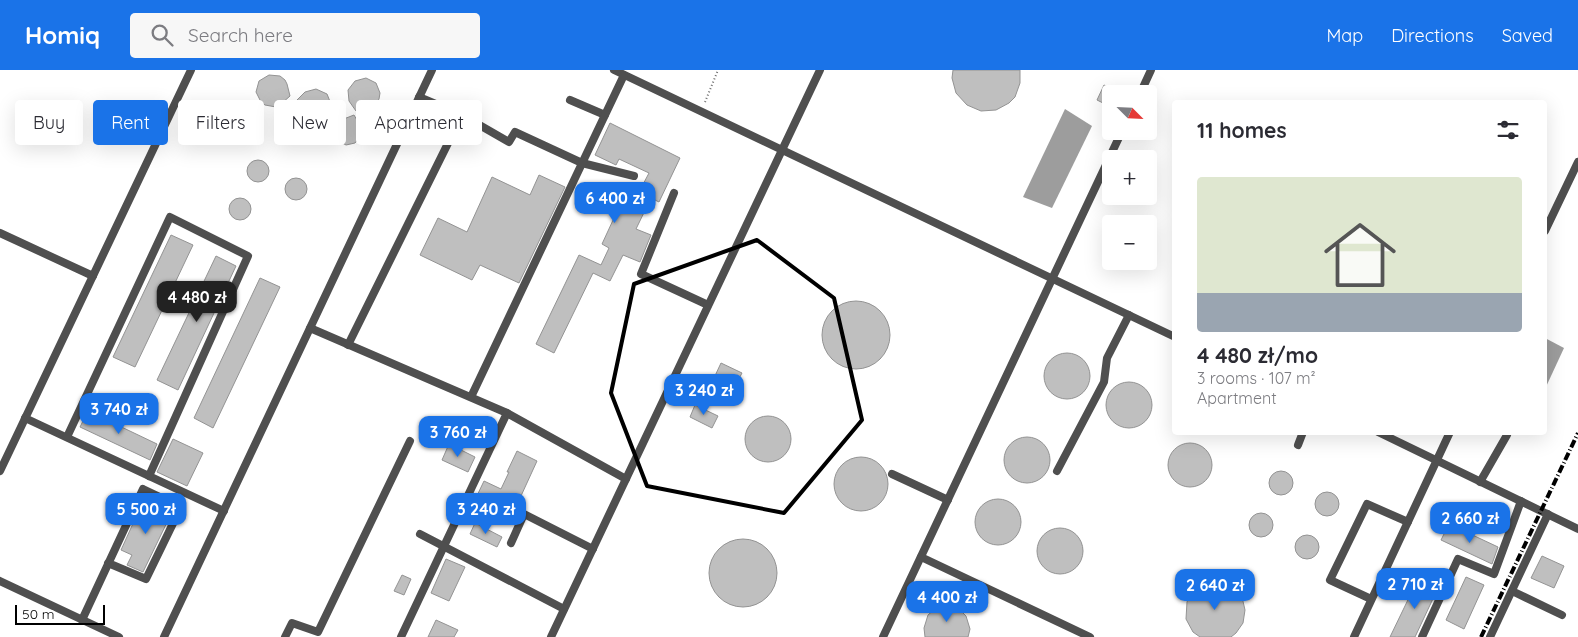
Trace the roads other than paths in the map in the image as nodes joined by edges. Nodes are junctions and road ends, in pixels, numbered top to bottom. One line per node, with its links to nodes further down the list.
1 (191, 70): 22 (lane)
2 (432, 70): 8 (lane)
3 (614, 70): 6 (lane)
4 (820, 70): 15 (lane)
5 (1151, 70): 7 (lane)
6 (624, 75): 11 (lane); 15 (lane)
7 (1144, 85)
8 (420, 97): 9 (lane); 26 (lane)
9 (427, 100)
10 (570, 100): 11 (lane)
11 (605, 115): 17 (lane)
12 (482, 126): 17 (lane)
13 (1118, 140): 23 (lane)
14 (447, 145): 28 (lane)
15 (782, 150): 23 (lane); 24 (lane)
16 (1578, 162): 20 (lane)
17 (582, 163): 18 (lane); 30 (lane)
18 (634, 176)
19 (674, 193): 24 (lane)
20 (1547, 227)
21 (0, 233): 22 (lane)
22 (93, 276): 33 (lane)
23 (1052, 279): 25 (lane); 48 (lane)
24 (708, 305): 29 (lane)
25 (1129, 315): 27 (lane); 43 (lane)
26 (310, 328): 28 (lane); 50 (lane)
27 (1172, 336)
28 (348, 345): 30 (lane)
29 (668, 391): 31 (lane); 46 (lane)
30 (471, 397): 32 (lane)
31 (692, 400)
32 (507, 413): 46 (lane); 56 (lane)
33 (25, 418): 38 (lane); 42 (lane)
34 (1303, 435): 40 (lane)
35 (1384, 435): 41 (lane)
36 (1449, 435): 41 (lane)
37 (1507, 435): 47 (lane)
38 (67, 437): 45 (lane); 45 (lane)
39 (410, 441): 68 (lane)
40 (1298, 445)
41 (1437, 460): 47 (lane); 52 (lane)
42 (0, 471)
43 (1057, 471)
44 (892, 474): 48 (lane)
45 (149, 476): 50 (lane)
46 (626, 479): 57 (lane)
47 (1480, 482): 49 (lane)
48 (948, 500): 58 (lane)
49 (1520, 501): 51 (lane); 74 (lane)
50 (224, 511): 67 (lane)
51 (1548, 514): 53 (lane); 61 (lane)
52 (1408, 522): 62 (lane); 62 (lane)
53 (1578, 529)
54 (420, 534): 56 (lane)
55 (511, 543): 57 (lane)
56 (443, 547): 63 (lane); 69 (lane)
57 (593, 549): 63 (lane)
58 (921, 557): 71 (lane); 72 (lane)
59 (108, 563): 59 (lane); 65 (lane)
60 (0, 581): 65 (lane)
61 (1512, 591): 64 (lane); 75 (lane)
62 (1371, 599): 73 (lane)
63 (564, 609): 70 (lane)
64 (1562, 615)
65 (82, 620): 66 (lane)
66 (119, 637)
67 (164, 637)
68 (285, 637)
69 (401, 637)
70 (551, 637)
71 (883, 637)
72 (1090, 637)
73 (1354, 637)
74 (1422, 637)
75 (1490, 637)

